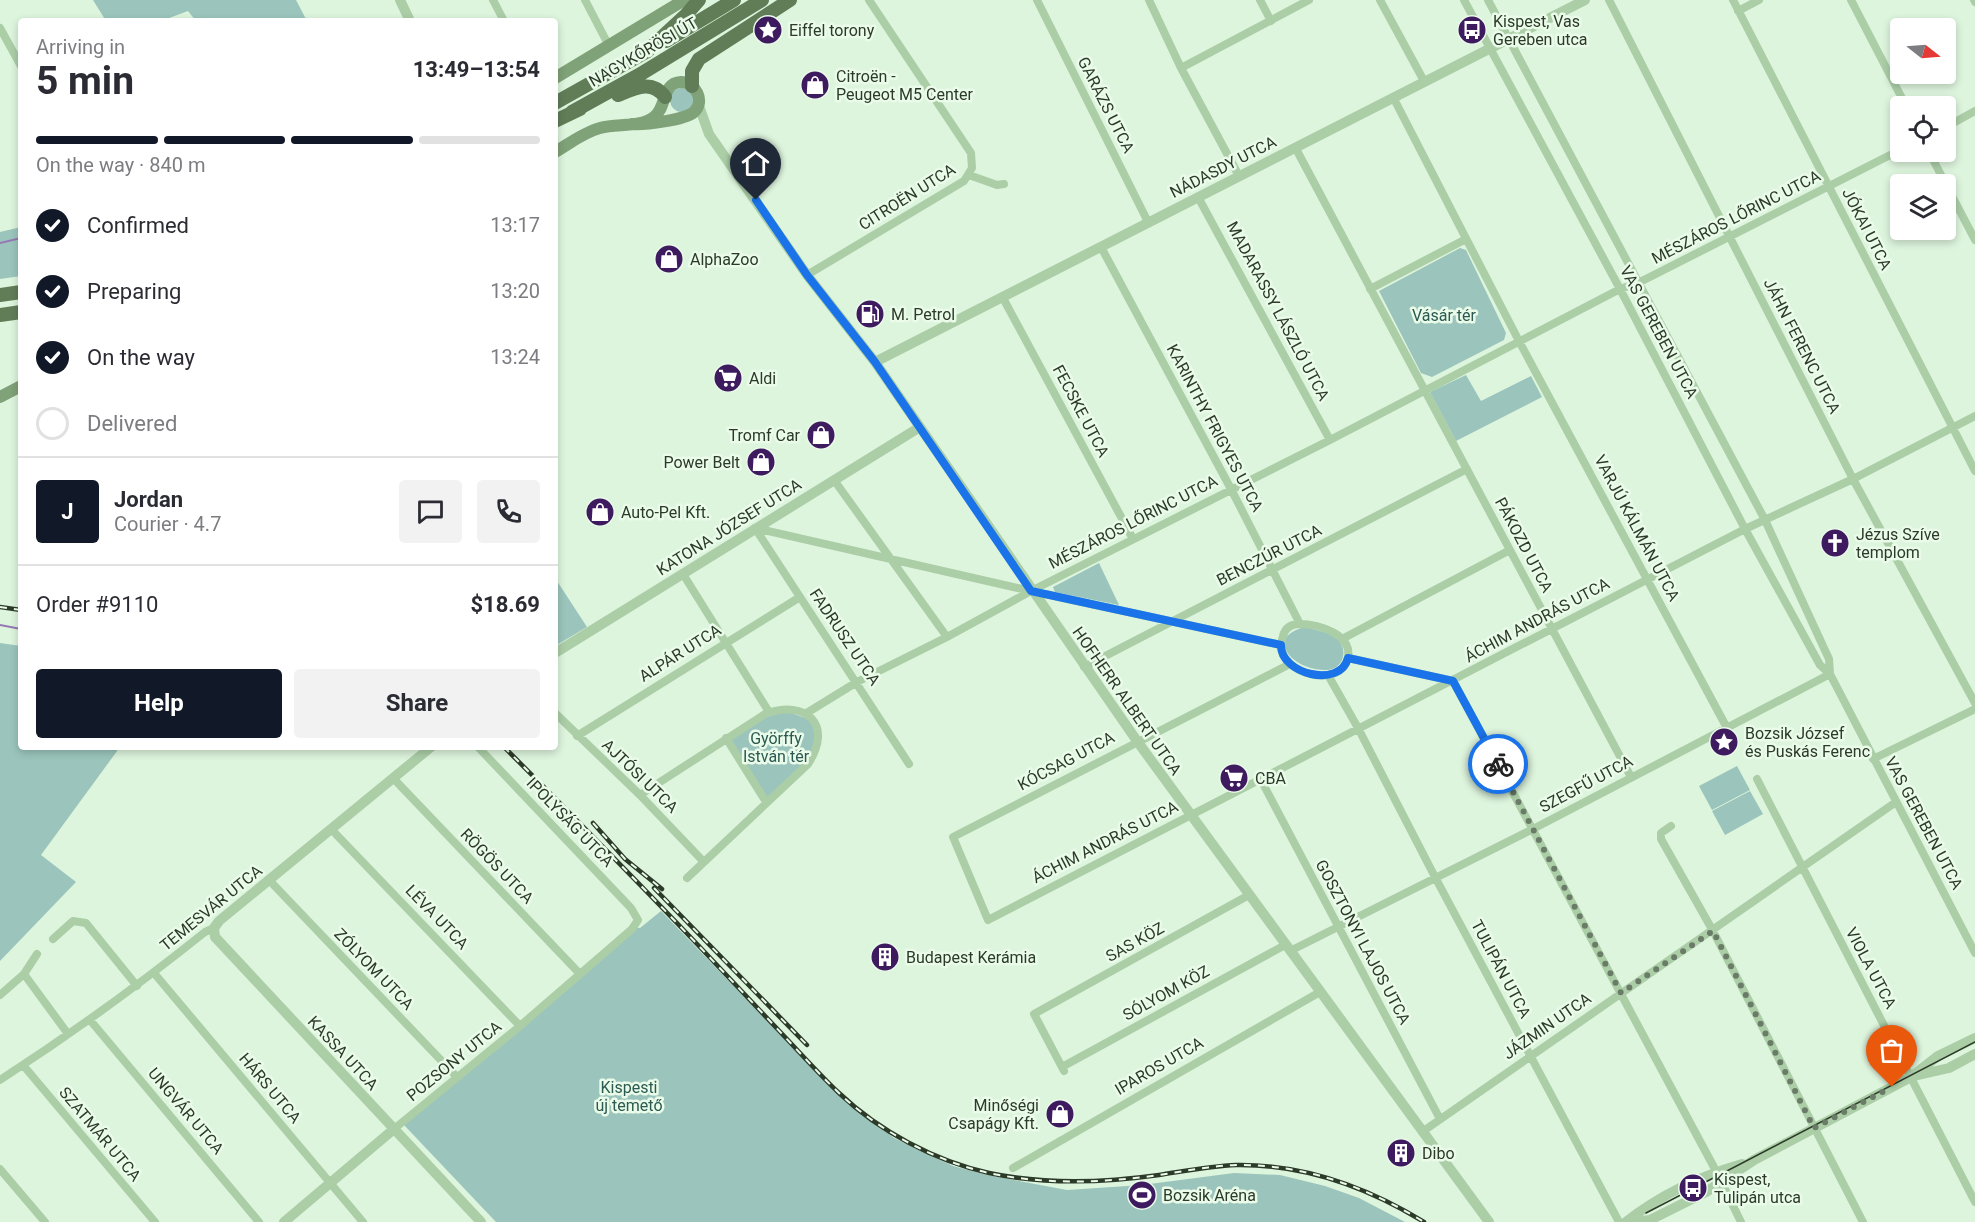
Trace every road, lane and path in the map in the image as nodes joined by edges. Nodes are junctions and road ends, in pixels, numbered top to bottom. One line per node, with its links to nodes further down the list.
1 (400, 0): 23 (street)
2 (493, 0): 24 (street)
3 (585, 0): 28 (street)
4 (699, 0): 30 (main road)
5 (734, 0): 30 (main road, NAGYKŐRÖSI ÚT)
6 (762, 0): 42 (main road, NAGYKŐRÖSI ÚT)
7 (789, 0): 35 (main road)
8 (869, 0): 52 (street, CITROËN UTCA)
9 (1037, 0): 57 (street, GARÁZS UTCA)
10 (1149, 0): 32 (street)
11 (1260, 0): 25 (street)
12 (1309, 0): 25 (street)
13 (1380, 0): 34 (street)
14 (1464, 0): 29 (street, VAS GEREBEN UTCA)
15 (1488, 0): 27 (street, VAS GEREBEN UTCA)
16 (1585, 0): 27 (street, NÁDASDY UTCA)
17 (1609, 0): 58 (street, JÁHN FERENC UTCA)
18 (1733, 0): 22 (street, JÓKAI UTCA)
19 (1759, 0): 22 (street)
20 (1851, 0): 36 (street)
21 (679, 1): 28 (main road, NAGYKŐRÖSI ÚT)
22 (1738, 11): 55 (street, JÓKAI UTCA)
23 (409, 18)
24 (502, 18)
25 (1271, 21): 32 (street)
26 (0, 28): 31 (street)
27 (1509, 39): 29 (street, NÁDASDY UTCA); 63 (street, VAS GEREBEN UTCA)
28 (609, 46): 33 (main road, NAGYKŐRÖSI ÚT)
29 (1490, 47): 34 (street, NÁDASDY UTCA); 65 (street, VAS GEREBEN UTCA)
30 (646, 52): 39 (main road)
31 (18, 61)
32 (1180, 68): 53 (street)
33 (558, 76)
34 (1424, 81): 37 (street, NÁDASDY UTCA)
35 (692, 86): 38 (main road); 40 (main road)
36 (1901, 96)
37 (1393, 97): 48 (street, NÁDASDY UTCA); 59 (street)
38 (664, 98): 42 (main road); 43 (main road); 46 (main road)
39 (558, 101)
40 (699, 106): 43 (main road); 47 (street, HOFHERR ALBERT UTCA)
41 (1975, 111): 45 (street)
42 (572, 112): 44 (main road)
43 (683, 117): 46 (main road); 47 (street, HOFHERR ALBERT UTCA)
44 (558, 119)
45 (1956, 121)
46 (632, 124): 49 (main road)
47 (707, 132): 62 (street, HOFHERR ALBERT UTCA)
48 (1296, 147): 53 (street, NÁDASDY UTCA); 64 (street)
49 (558, 150)
50 (1890, 155): 55 (street, MÉSZÁROS LŐRINC UTCA)
51 (1934, 162): 60 (street)
52 (969, 175): 54 (street); 62 (street, CITROËN UTCA)
53 (1239, 176): 56 (street, NÁDASDY UTCA)
54 (1004, 184)
55 (1829, 187): 58 (street, MÉSZÁROS LŐRINC UTCA); 78 (street, JÓKAI UTCA)
56 (1198, 197): 57 (street, NÁDASDY UTCA); 79 (street, MADARASSY LÁSZLÓ UTCA)
57 (1148, 222): 61 (street, NÁDASDY UTCA)
58 (1730, 236): 63 (street, MÉSZÁROS LŐRINC UTCA); 82 (street, JÁHN FERENC UTCA)
59 (1466, 239): 64 (street); 71 (street)
60 (1975, 240)
61 (1101, 247): 68 (street, NÁDASDY UTCA); 84 (street, KARINTHY FRIGYES UTCA)
62 (807, 275): 72 (street, HOFHERR ALBERT UTCA)
63 (1638, 283): 65 (street, MÉSZÁROS LŐRINC UTCA); 85 (street, VAS GEREBEN UTCA)
64 (1370, 289): 74 (street)
65 (1620, 289): 71 (street, MÉSZÁROS LŐRINC UTCA); 87 (street, VAS GEREBEN UTCA)
66 (18, 292): 67 (main road)
67 (0, 295)
68 (1003, 297): 72 (street, NÁDASDY UTCA); 88 (street, FECSKE UTCA)
69 (18, 312): 70 (main road)
70 (0, 315)
71 (1520, 343): 74 (street); 93 (street, VARJÚ KÁLMÁN UTCA)
72 (875, 362): 77 (street, HOFHERR ALBERT UTCA)
73 (18, 388): 75 (main road)
74 (1423, 390): 79 (street, MÉSZÁROS LŐRINC UTCA); 80 (street, PÁKOZD UTCA)
75 (0, 397)
76 (1975, 416): 78 (street, ÁCHIM ANDRÁS UTCA)
77 (920, 427): 83 (street, KATONA JÓZSEF UTCA); 94 (street, HOFHERR ALBERT UTCA)
78 (1953, 428): 81 (street, JÓKAI UTCA); 82 (street, ÁCHIM ANDRÁS UTCA)
79 (1330, 440): 84 (street, MÉSZÁROS LŐRINC UTCA)
80 (1467, 470): 89 (street, PÁKOZD UTCA); 91 (street, BENCZÚR UTCA)
81 (1975, 471)
82 (1853, 479): 85 (street, ÁCHIM ANDRÁS UTCA); 111 (street, JÁHN FERENC UTCA)
83 (834, 480): 86 (street, KATONA JÓZSEF UTCA); 90 (street)
84 (1231, 489): 88 (street, MÉSZÁROS LŐRINC UTCA); 91 (street, KARINTHY FRIGYES UTCA)
85 (1765, 520): 87 (street, ÁCHIM ANDRÁS UTCA); 107 (street, VAS GEREBEN UTCA)
86 (755, 528): 90 (street); 92 (street, KATONA JÓZSEF UTCA); 95 (street, FADRUSZ UTCA)
87 (1745, 530): 93 (street, ÁCHIM ANDRÁS UTCA); 107 (street, VAS GEREBEN UTCA)
88 (1133, 539): 94 (street, MÉSZÁROS LŐRINC UTCA)
89 (1510, 550): 98 (street, PÁKOZD UTCA); 100 (street)
90 (891, 560): 94 (street); 99 (street)
91 (1272, 569): 96 (street, BENCZÚR UTCA); 97 (street, KARINTHY FRIGYES UTCA)
92 (683, 574): 101 (street); 103 (street, KATONA JÓZSEF UTCA)
93 (1647, 579): 98 (street, ÁCHIM ANDRÁS UTCA); 117 (street, VARJÚ KÁLMÁN UTCA)
94 (1031, 591): 96 (street); 99 (street, MÉSZÁROS LŐRINC UTCA); 106 (street, HOFHERR ALBERT UTCA)
95 (800, 597): 101 (street, ALPÁR UTCA); 110 (street, FADRUSZ UTCA)
96 (1174, 622): 102 (street); 106 (street, BENCZÚR UTCA)
97 (1300, 624): 100 (street); 102 (street)
98 (1551, 629): 109 (street, ÁCHIM ANDRÁS UTCA); 125 (street, PÁKOZD UTCA)
99 (947, 637): 110 (street, MÉSZÁROS LŐRINC UTCA)
100 (1342, 639): 104 (street)
101 (725, 642): 113 (street); 118 (street, ALPÁR UTCA)
102 (1281, 645): 105 (street)
103 (558, 651)
104 (1348, 658): 108 (street); 109 (street)
105 (1290, 664): 108 (street); 120 (street, KÓCSAG UTCA)
106 (1084, 667): 120 (street, HOFHERR ALBERT UTCA)
107 (1830, 674): 117 (street, SZEGFŰ UTCA); 123 (street, VAS GEREBEN UTCA)
108 (1328, 675): 116 (street)
109 (1453, 681): 116 (street, ÁCHIM ANDRÁS UTCA); 135 (street)
110 (857, 682): 114 (street, MÉSZÁROS LŐRINC UTCA); 124 (street, FADRUSZ UTCA)
111 (1975, 703)
112 (1975, 709): 123 (street)
113 (769, 712): 114 (street); 119 (street)
114 (805, 714): 130 (street)
115 (558, 716): 118 (street, AJTÓSI UTCA)
116 (1358, 728): 127 (street, ÁCHIM ANDRÁS UTCA); 139 (street, TULIPÁN UTCA)
117 (1727, 729): 125 (street, SZEGFŰ UTCA)
118 (577, 736): 129 (street, AJTÓSI UTCA)
119 (726, 738): 129 (street); 130 (street)
120 (1137, 741): 132 (street, HOFHERR ALBERT UTCA); 143 (street, KÓCSAG UTCA)
121 (427, 750): 126 (street, TEMESVÁR UTCA)
122 (481, 750): 142 (street, IPOLYSÁG UTCA)
123 (1873, 759): 131 (street, VAS GEREBEN UTCA)
124 (909, 764)
125 (1631, 777): 135 (street, SZEGFŰ UTCA)
126 (393, 778): 134 (street, TEMESVÁR UTCA); 153 (street, RÖGÖS UTCA)
127 (1260, 778): 132 (street, ÁCHIM ANDRÁS UTCA); 144 (street, GOSZTONYI LAJOS UTCA)
128 (1757, 780): 137 (street, VIOLA UTCA)
129 (640, 795): 136 (street, AJTÓSI UTCA)
130 (766, 802): 136 (street)
131 (1896, 802): 137 (street, JÁZMIN UTCA); 150 (street, VAS GEREBEN UTCA)
132 (1190, 815): 141 (street, HOFHERR ALBERT UTCA); 143 (street, ÁCHIM ANDRÁS UTCA)
133 (1671, 826): 146 (street)
134 (331, 829): 140 (street, TEMESVÁR UTCA); 159 (street, LÉVA UTCA)
135 (1533, 829): 139 (street, SZEGFŰ UTCA); 156 (street)
136 (703, 861): 138 (street)
137 (1802, 868): 146 (street, JÁZMIN UTCA); 167 (street, VIOLA UTCA)
138 (687, 878)
139 (1435, 878): 144 (street, SZEGFŰ UTCA); 163 (street, TULIPÁN UTCA)
140 (269, 880): 145 (street, TEMESVÁR UTCA); 166 (street, ZÓLYOM UTCA)
141 (1249, 896): 148 (street, HOFHERR ALBERT UTCA); 165 (street, SAS KÖZ)
142 (638, 920): 153 (street, POZSONY UTCA)
143 (988, 920)
144 (1338, 927): 148 (street, SZEGFŰ UTCA); 169 (street, GOSZTONYI LAJOS UTCA)
145 (214, 928): 151 (street, TEMESVÁR UTCA); 171 (street, KASSA UTCA)
146 (1713, 931): 156 (street, JÁZMIN UTCA); 170 (street)
147 (53, 939): 154 (street)
148 (1288, 948): 155 (street, HOFHERR ALBERT UTCA); 165 (street, SÓLYOM KÖZ)
149 (37, 954): 152 (street)
150 (1975, 954)
151 (154, 973): 154 (street, TEMESVÁR UTCA); 177 (street, HÁRS UTCA)
152 (24, 974): 157 (street); 160 (street)
153 (580, 974): 159 (street, POZSONY UTCA)
154 (137, 986): 158 (street, TEMESVÁR UTCA)
155 (1320, 992): 172 (street, HOFHERR ALBERT UTCA); 174 (street, IPAROS UTCA)
156 (1621, 993): 163 (street, JÁZMIN UTCA); 176 (street)
157 (0, 995)
158 (90, 1020): 160 (street, TEMESVÁR UTCA); 182 (street, UNGVÁR UTCA)
159 (520, 1026): 166 (street, POZSONY UTCA)
160 (68, 1034): 164 (street, TEMESVÁR UTCA)
161 (1975, 1038): 167 (street)
162 (1975, 1054): 167 (street)
163 (1530, 1056): 169 (street, JÁZMIN UTCA); 187 (street, TULIPÁN UTCA)
164 (23, 1065): 168 (street, TEMESVÁR UTCA); 181 (street, SZATMÁR UTCA)
165 (1063, 1069)
166 (457, 1077): 171 (street, POZSONY UTCA)
167 (1911, 1077): 170 (street); 179 (street, VIOLA UTCA)
168 (0, 1080)
169 (1440, 1119): 172 (street, JÁZMIN UTCA)
170 (1814, 1128): 173 (street); 191 (street)
171 (394, 1129): 177 (street, POZSONY UTCA); 185 (street, KASSA UTCA)
172 (1422, 1132): 186 (street, HOFHERR ALBERT UTCA)
173 (1754, 1160): 176 (street); 178 (street)
174 (1013, 1168)
175 (0, 1169): 180 (street)
176 (1716, 1171): 178 (street); 188 (street)
177 (330, 1183): 183 (street, POZSONY UTCA); 184 (street, HÁRS UTCA)
178 (1721, 1184): 189 (street); 190 (street)
179 (1975, 1202)
180 (45, 1222)
181 (155, 1222)
182 (259, 1222)
183 (284, 1222)
184 (363, 1222)
185 (481, 1222)
186 (1489, 1222)
187 (1619, 1222)
188 (1626, 1222)
189 (1635, 1222)
190 (1741, 1222)
191 (1863, 1222)

